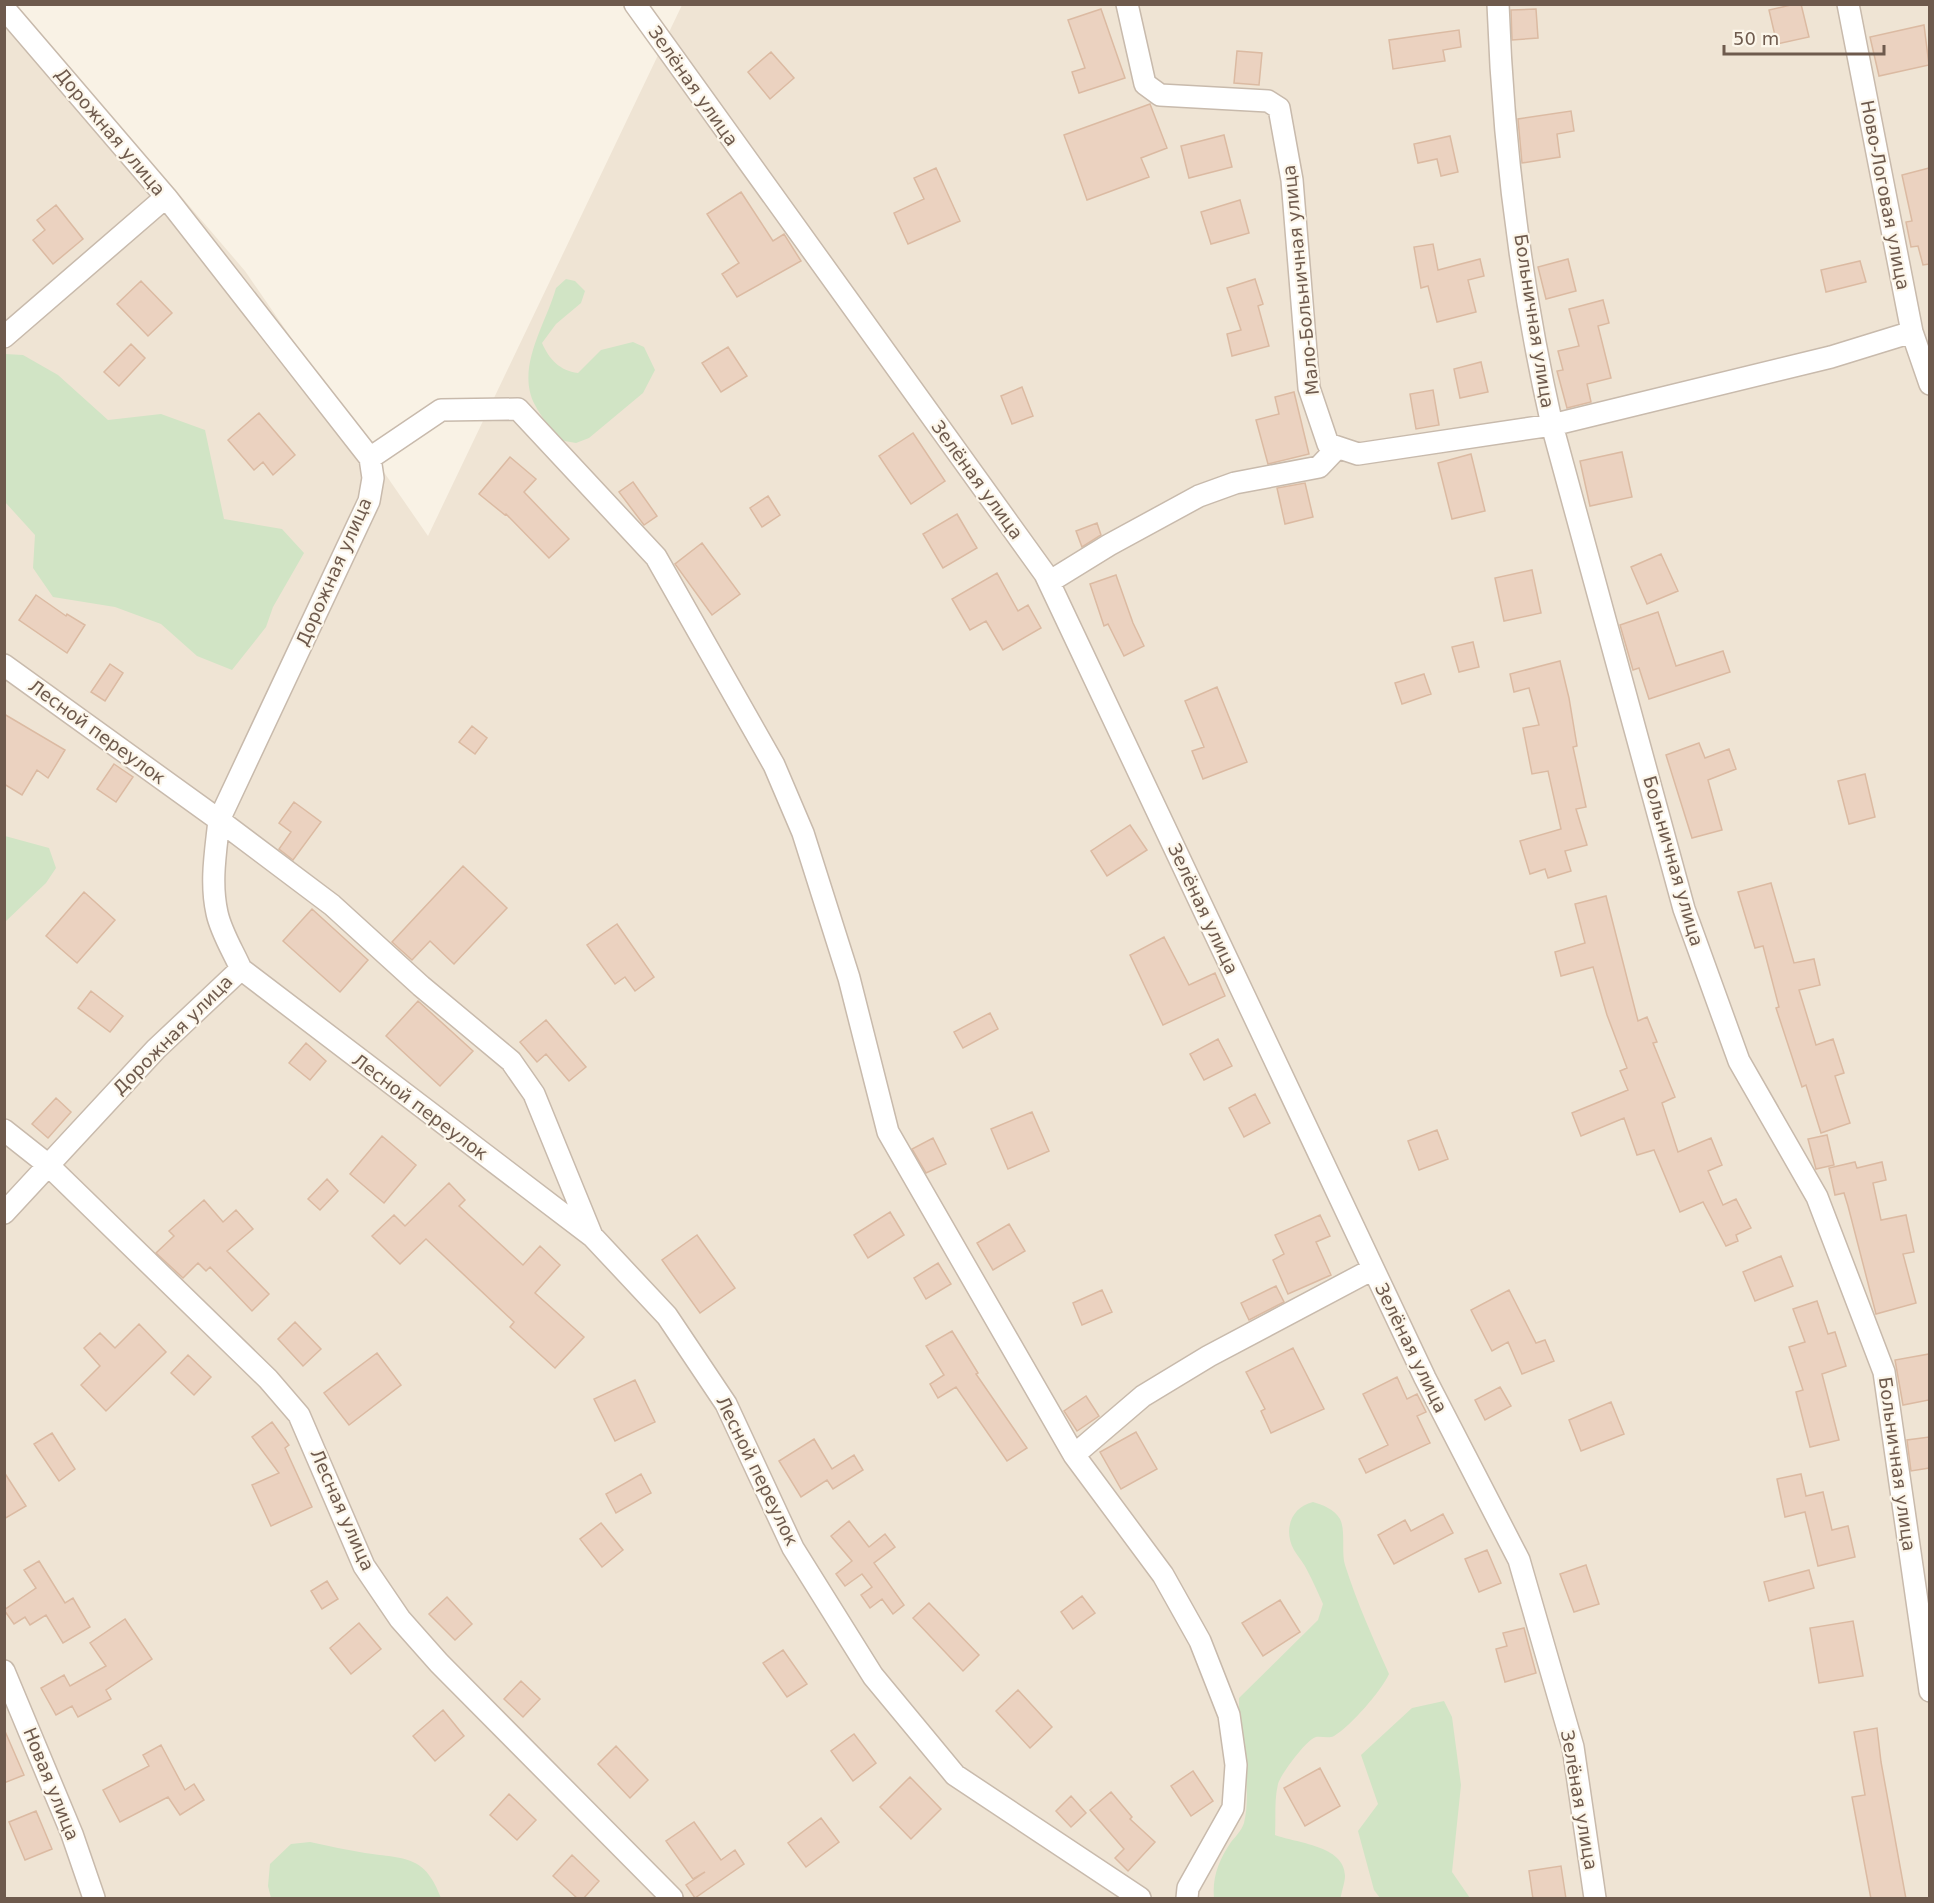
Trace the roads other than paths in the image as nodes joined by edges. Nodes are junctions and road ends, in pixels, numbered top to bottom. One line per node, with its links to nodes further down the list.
1 (635, 4): 13 (street, Зелёная улица)
2 (1127, 4): 11 (street, Мало-Больничная улица)
3 (1498, 4): 10 (street, Больничная улица)
4 (1848, 4): 7 (street, Ново-Логовая улица)
5 (4, 8): 6 (street, Дорожная улица)
6 (166, 197): 8 (street); 12 (street, Дорожная улица)
7 (1912, 332): 9 (street, Ново-Логовая улица); 10 (street)
8 (4, 337)
9 (1929, 384)
10 (1552, 425): 11 (street); 24 (street, Больничная улица)
11 (1337, 448): 13 (street)
12 (370, 458): 15 (street, Дорожная улица); 22 (street)
13 (1049, 582): 21 (street, Зелёная улица)
14 (4, 665): 15 (street, Лесной переулок)
15 (219, 819): 16 (street, Дорожная улица); 20 (street, Лесной переулок)
16 (241, 969): 18 (street, Дорожная улица); 20 (street, Лесной переулок)
17 (4, 1130): 18 (street, Лесная улица)
18 (47, 1164): 19 (street, Дорожная улица); 26 (street, Лесная улица)
19 (4, 1213)
20 (593, 1237): 27 (street, Лесной переулок)
21 (1373, 1269): 22 (street); 29 (street, Зелёная улица)
22 (1074, 1455): 28 (street)
23 (4, 1671): 25 (street, Новая улица)
24 (1929, 1691)
25 (94, 1899)
26 (672, 1899)
27 (1140, 1899)
28 (1187, 1899)
29 (1595, 1899)

